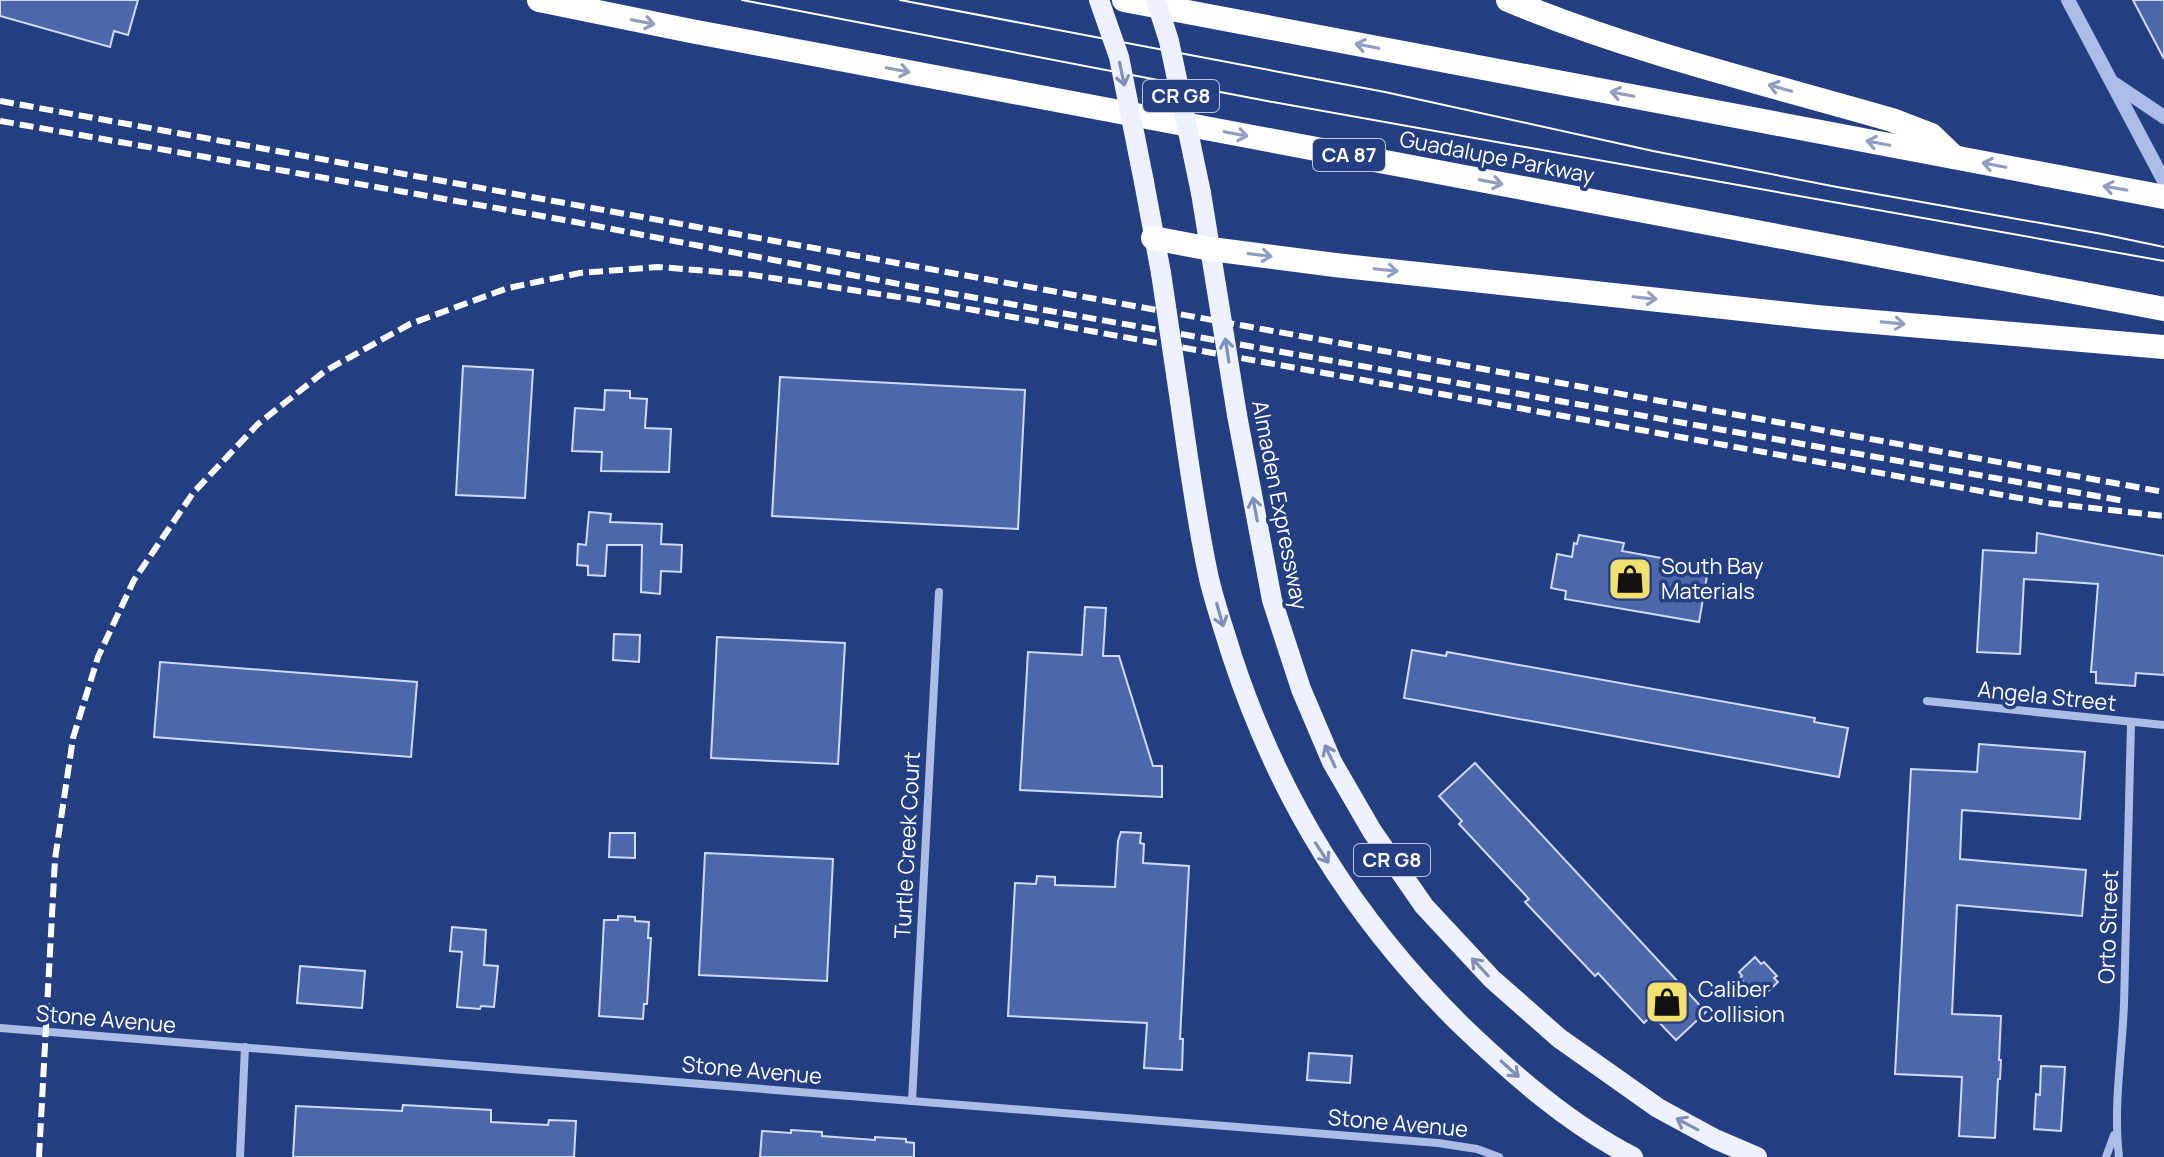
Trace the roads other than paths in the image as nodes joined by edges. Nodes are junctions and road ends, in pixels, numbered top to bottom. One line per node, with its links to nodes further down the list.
1 (539, 0): 14 (highway, Guadalupe Parkway / CA 87, one-way to 14)
2 (1099, 0): 12 (main road, CR G8, one-way to 12, bridge)
3 (1124, 0): 9 (highway, one-way to 3)
4 (1156, 0): 13 (main road, Almaden Expressway / CR G8, bridge)
5 (1508, 0): 9 (highway, one-way to 5)
6 (2068, 0): 7 (street)
7 (2110, 80): 8 (street); 10 (street)
8 (2164, 117)
9 (1954, 157): 11 (highway, one-way to 9)
10 (2164, 181)
11 (2164, 197)
12 (1153, 238): 13 (highway); 26 (main road, CR G8, one-way to 26, bridge)
13 (1211, 249): 15 (highway, one-way to 15); 27 (main road, Almaden Expressway / CR G8, one-way to 13, bridge)
14 (2162, 309)
15 (2164, 347)
16 (939, 592): 22 (street, Turtle Creek Court)
17 (1927, 701): 18 (street, Angela Street)
18 (2131, 723): 19 (street, Angela Street); 23 (street, Orto Street)
19 (2164, 725)
20 (0, 1028): 21 (street, Stone Avenue)
21 (245, 1047): 22 (street, Stone Avenue); 24 (street)
22 (912, 1101): 25 (street, Stone Avenue)
23 (2116, 1131): 28 (street, Orto Street); 29 (street, Orto Street)
24 (240, 1157)
25 (1499, 1157)
26 (1633, 1157)
27 (1757, 1157)
28 (2106, 1157)
29 (2119, 1157)

